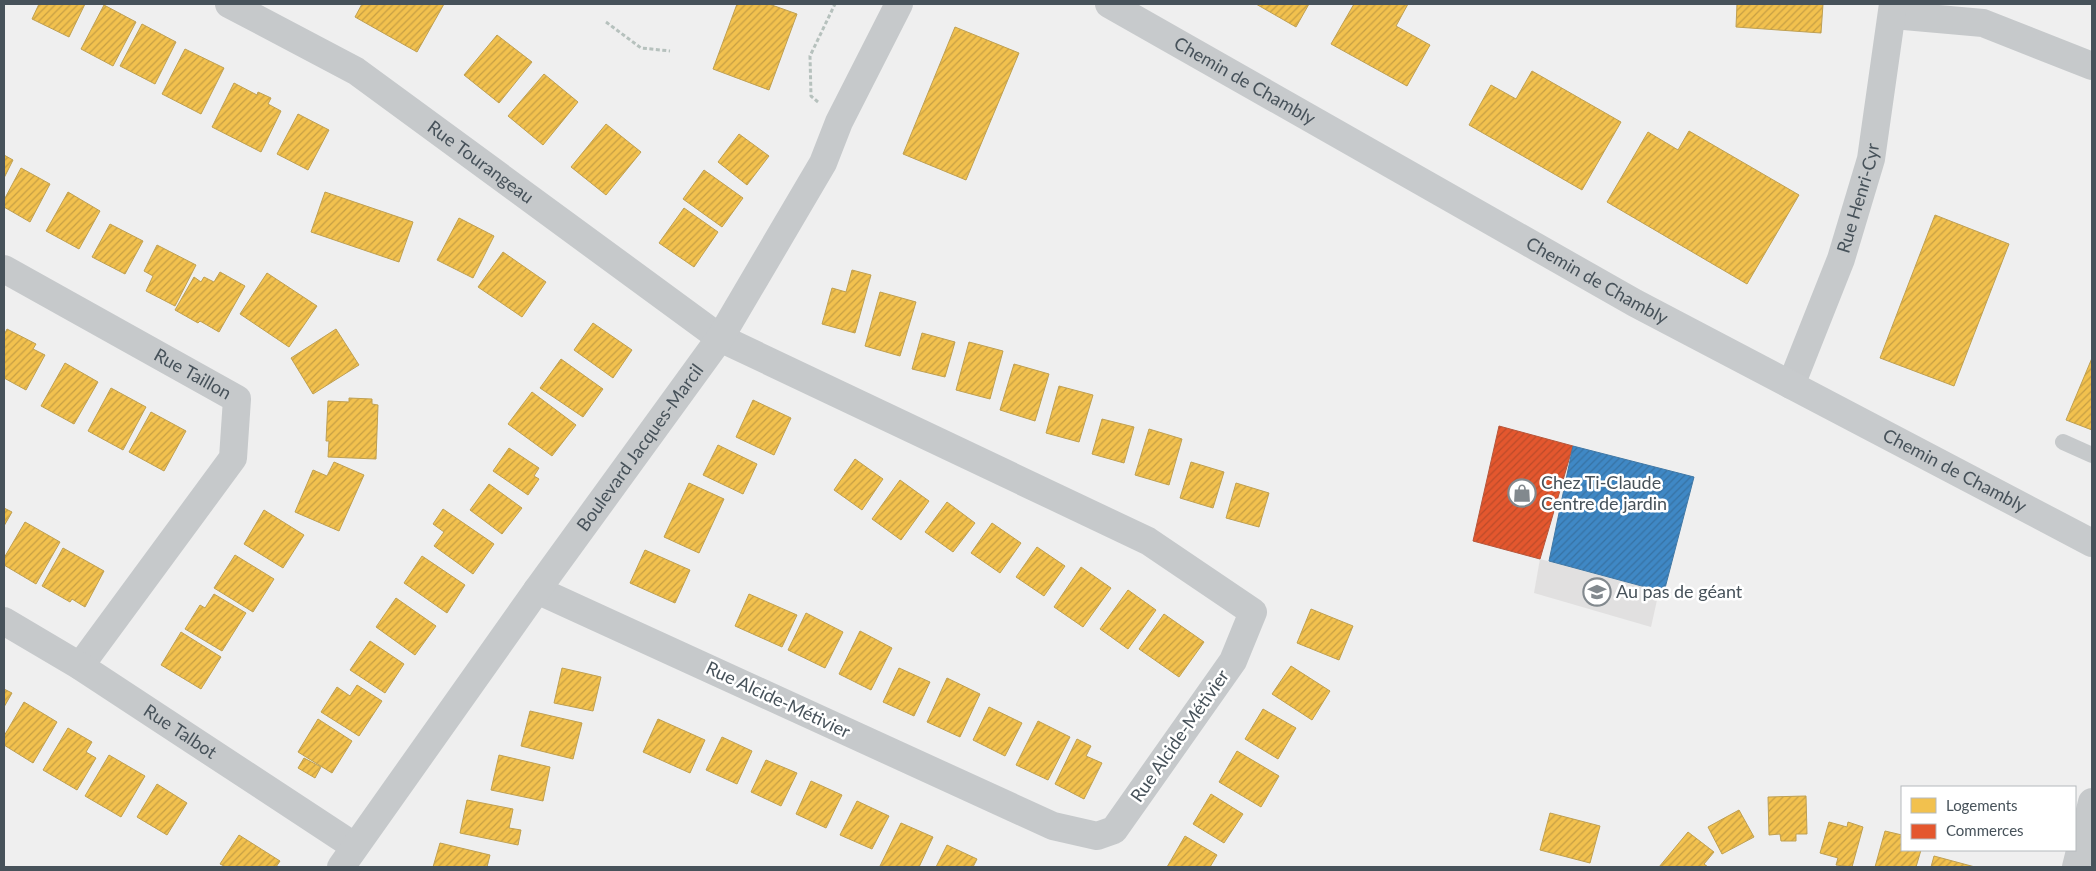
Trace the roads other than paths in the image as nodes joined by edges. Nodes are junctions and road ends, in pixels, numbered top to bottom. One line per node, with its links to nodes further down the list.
1 (229, 4): 7 (street, Rue Tourangeau)
2 (898, 4): 7 (street, Boulevard Jacques-Marcil)
3 (1109, 4): 8 (street, Chemin de Chambly)
4 (1893, 10): 5 (street); 8 (street, Rue Henri-Cyr)
5 (2092, 66)
6 (4, 269): 14 (street, Rue Taillon)
7 (720, 338): 12 (street, Boulevard Jacques-Marcil); 12 (street, Rue Alcide-Métivier)
8 (1791, 385): 11 (street, Chemin de Chambly)
9 (2063, 442): 10 (lane)
10 (2092, 455)
11 (2092, 543)
12 (537, 590): 16 (street, Boulevard Jacques-Marcil)
13 (4, 621): 14 (street, Rue Talbot)
14 (80, 666): 16 (street, Rue Talbot)
15 (2092, 802): 17 (street)
16 (348, 857)
17 (2076, 867)

